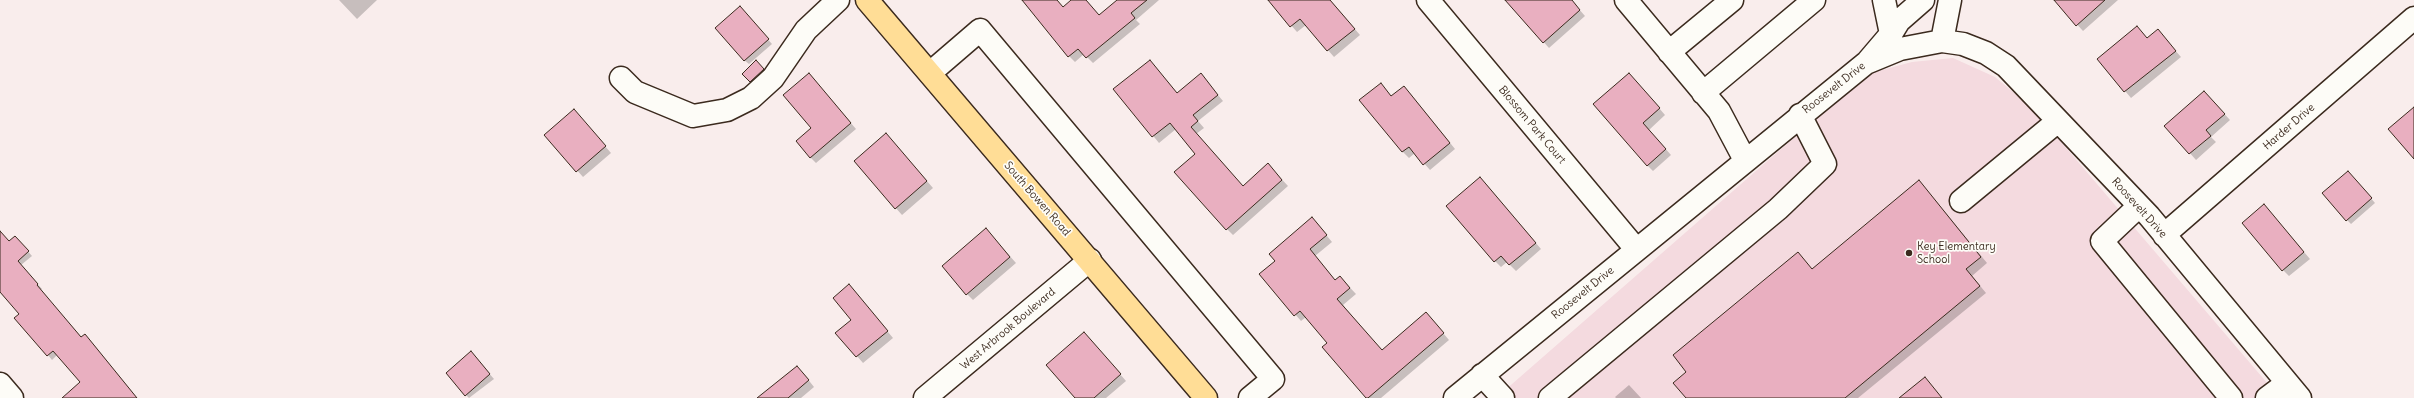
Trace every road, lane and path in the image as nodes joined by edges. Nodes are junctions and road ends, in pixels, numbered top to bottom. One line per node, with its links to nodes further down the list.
1 (838, 0): 16 (street)
2 (867, 0): 15 (main road, South Bowen Road)
3 (1428, 0): 24 (street, Blossom Park Court)
4 (1626, 0): 13 (street)
5 (1732, 0): 13 (street)
6 (1814, 0): 17 (street)
7 (1884, 0): 11 (street)
8 (1923, 0): 11 (street)
9 (1950, 0): 12 (street)
10 (2414, 18): 23 (street, Harder Drive)
11 (1891, 34): 14 (street)
12 (1942, 41): 14 (street, Roosevelt Drive); 19 (street, Roosevelt Drive)
13 (1669, 52): 17 (street)
14 (1866, 63): 18 (street, Roosevelt Drive)
15 (930, 73): 25 (main road, South Bowen Road); 33 (street)
16 (621, 78)
17 (1703, 92): 20 (street)
18 (1800, 115): 20 (street, Roosevelt Drive); 29 (street)
19 (2058, 121): 21 (street); 22 (street, Roosevelt Drive)
20 (1745, 160): 24 (street, Roosevelt Drive)
21 (1961, 201)
22 (2139, 206): 23 (street, Roosevelt Drive); 36 (street)
23 (2164, 235): 28 (street, Roosevelt Drive)
24 (1636, 249): 26 (street, Roosevelt Drive)
25 (1090, 260): 31 (street, West Arbrook Boulevard); 32 (main road, South Bowen Road)
26 (1482, 375): 34 (street, Roosevelt Drive); 35 (street)
27 (0, 384): 30 (street)
28 (2294, 390): 37 (street)
29 (1555, 396)
30 (12, 398)
31 (925, 398)
32 (1206, 398)
33 (1250, 398)
34 (1455, 398)
35 (1503, 398)
36 (2230, 398)
37 (2267, 398)

